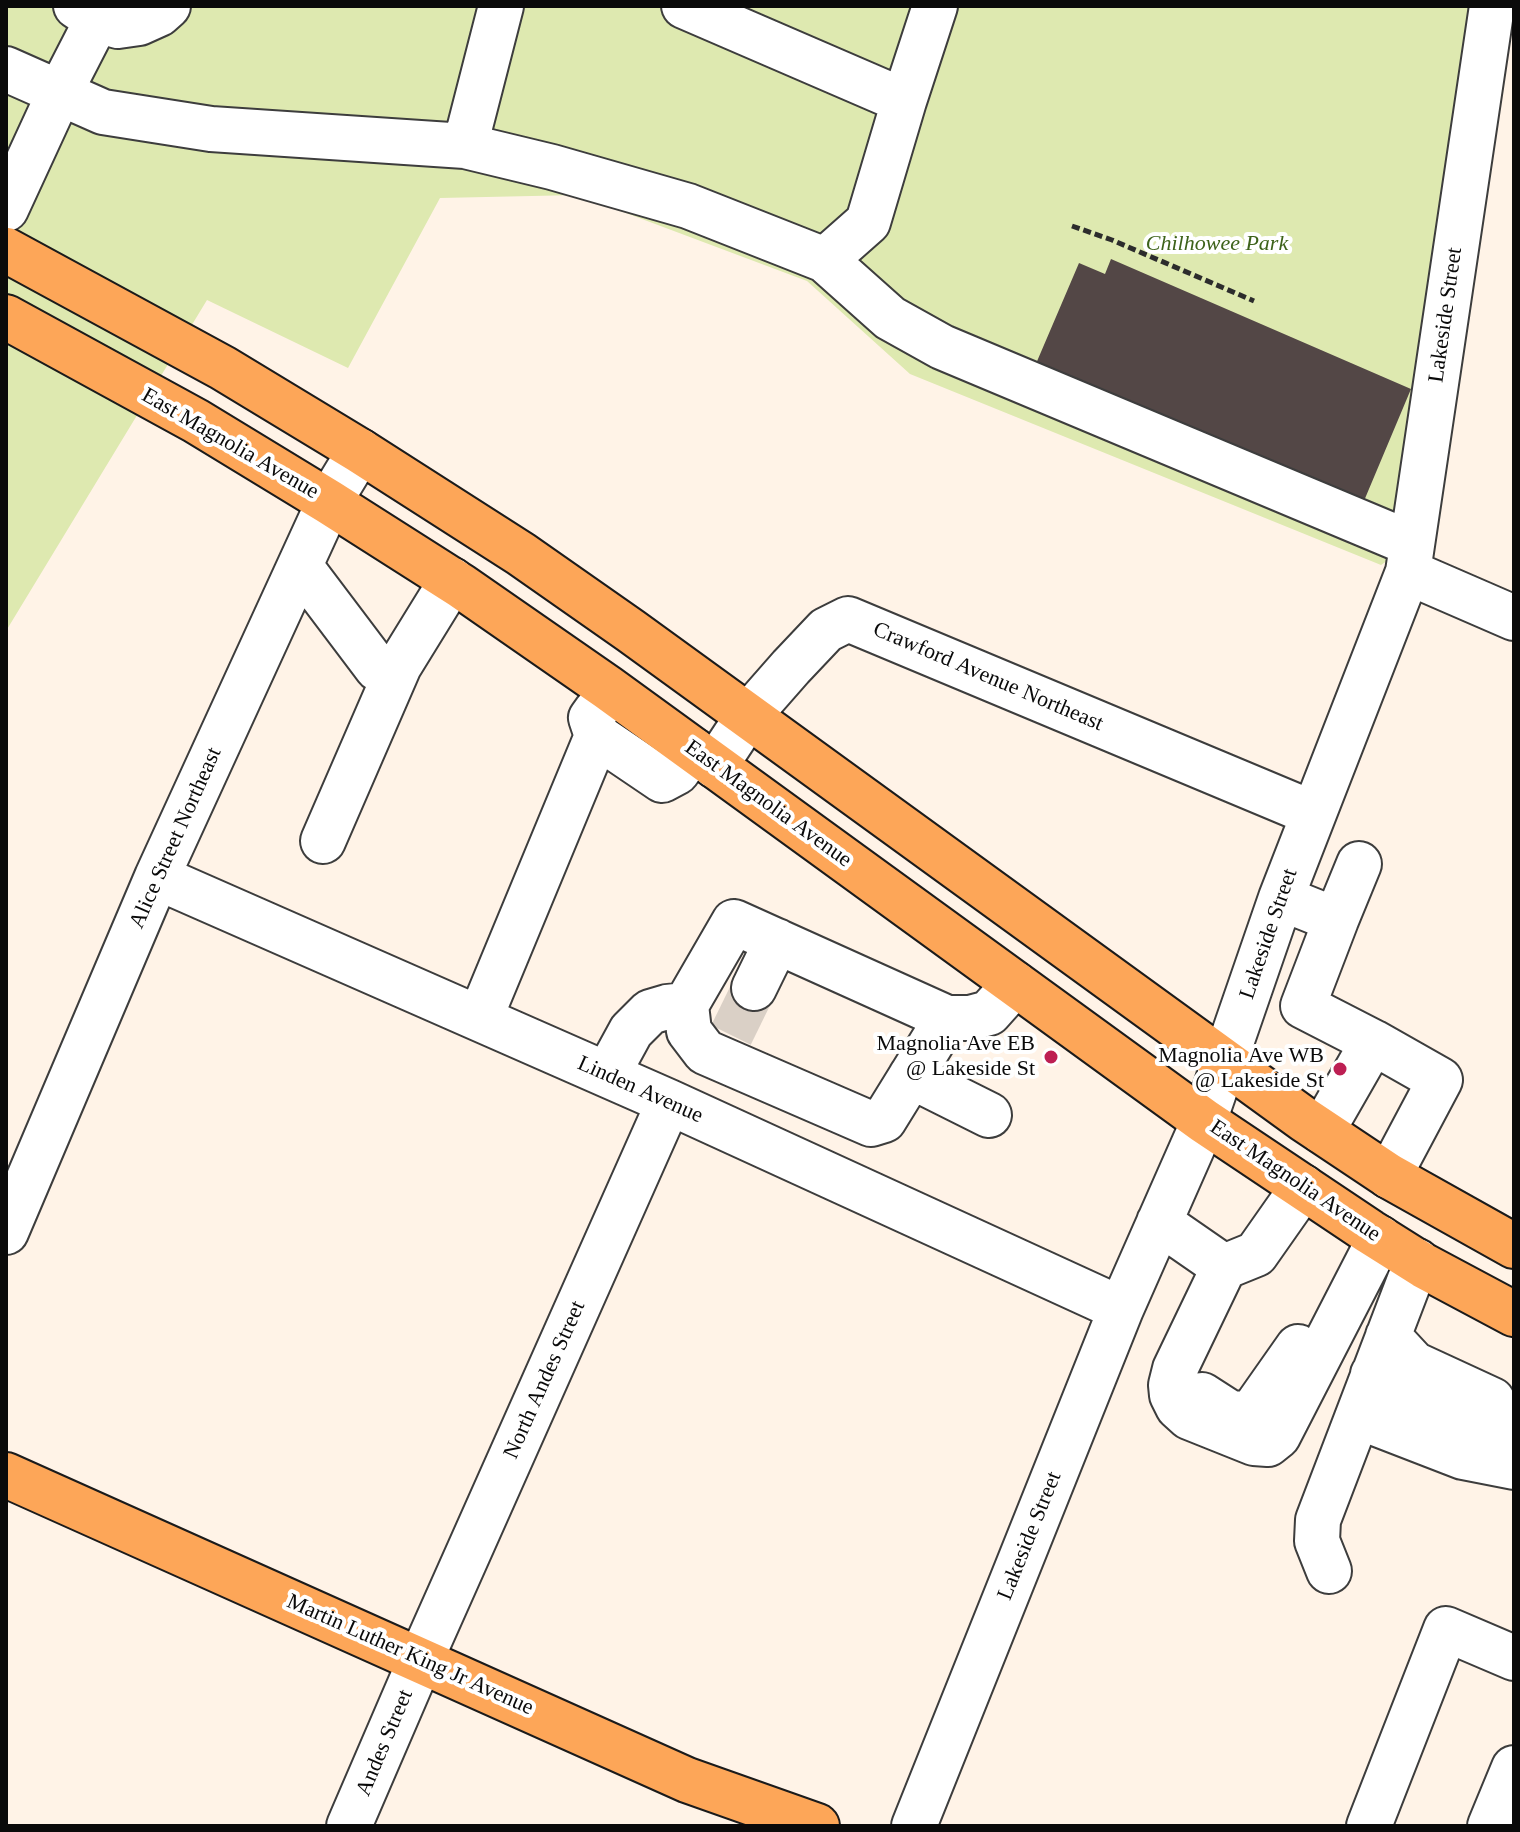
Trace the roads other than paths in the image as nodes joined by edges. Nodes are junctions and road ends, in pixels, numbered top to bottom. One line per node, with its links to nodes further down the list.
1 (168, 6): 6 (street)
2 (501, 6): 10 (street)
3 (684, 6): 9 (street)
4 (935, 6): 9 (street)
5 (1492, 6): 17 (street, Lakeside Street)
6 (87, 13): 8 (street)
7 (6, 69): 8 (street)
8 (59, 94): 10 (street); 11 (street)
9 (904, 101): 13 (street)
10 (465, 146): 13 (street)
11 (6, 209)
12 (6, 250): 15 (main road)
13 (825, 260): 17 (street)
14 (6, 317): 16 (main road, East Magnolia Avenue)
15 (360, 451): 16 (street, Alice Street Northeast); 23 (main road)
16 (329, 502): 18 (street, Alice Street Northeast); 19 (main road, East Magnolia Avenue)
17 (1410, 558): 20 (street); 26 (street, Lakeside Street)
18 (300, 566): 21 (street); 29 (street, Alice Street Northeast)
19 (452, 580): 21 (street); 22 (main road, East Magnolia Avenue)
20 (1514, 618)
21 (399, 666): 27 (street)
22 (608, 688): 24 (street); 25 (main road, East Magnolia Avenue)
23 (748, 716): 25 (street, Crawford Avenue Northeast); 26 (street, Crawford Avenue Northeast); 39 (main road)
24 (597, 736): 25 (street, Crawford Avenue Northeast); 37 (street)
25 (704, 758): 33 (main road, East Magnolia Avenue)
26 (1312, 813): 30 (street, Lakeside Street)
27 (323, 841)
28 (1359, 864): 31 (street)
29 (157, 877): 37 (street, Linden Avenue); 49 (street, Alice Street Northeast)
30 (1281, 898): 31 (street); 39 (street, Lakeside Street)
31 (1336, 920): 38 (street)
32 (792, 948): 34 (street); 35 (street); 36 (street); 36 (street)
33 (1015, 984): 36 (street); 44 (main road, East Magnolia Avenue)
34 (754, 988)
35 (686, 1005): 40 (street); 41 (street)
36 (935, 1012): 41 (street)
37 (480, 1018): 40 (street, Linden Avenue)
38 (1373, 1042): 45 (street); 46 (street)
39 (1225, 1062): 44 (street, Lakeside Street); 45 (main road)
40 (607, 1075): 42 (street, Linden Avenue)
41 (911, 1076): 43 (street)
42 (669, 1102): 54 (street, Linden Avenue); 64 (street, North Andes Street)
43 (989, 1115)
44 (1204, 1121): 47 (main road, East Magnolia Avenue); 48 (street, Lakeside Street)
45 (1322, 1131): 46 (main road)
46 (1389, 1176): 51 (main road)
47 (1303, 1187): 50 (main road, East Magnolia Avenue); 52 (street)
48 (1159, 1222): 52 (street); 54 (street, Lakeside Street)
49 (6, 1232)
50 (1380, 1238): 52 (street); 53 (main road, East Magnolia Avenue)
51 (1514, 1246)
52 (1240, 1260)
53 (1417, 1261): 55 (main road, East Magnolia Avenue); 56 (street)
54 (1121, 1309): 68 (street, Lakeside Street)
55 (1514, 1314)
56 (1373, 1374): 57 (street); 58 (street); 59 (street); 60 (street); 62 (street)
57 (1514, 1436)
58 (1514, 1447)
59 (1514, 1455)
60 (1514, 1465)
61 (6, 1475): 64 (main road, Martin Luther King Jr Avenue)
62 (1329, 1571)
63 (1514, 1658): 69 (street)
64 (421, 1659): 66 (street, Andes Street); 67 (main road, Martin Luther King Jr Avenue)
65 (1514, 1768): 70 (street)
66 (349, 1826)
67 (817, 1826)
68 (914, 1826)
69 (1369, 1826)
70 (1490, 1826)

